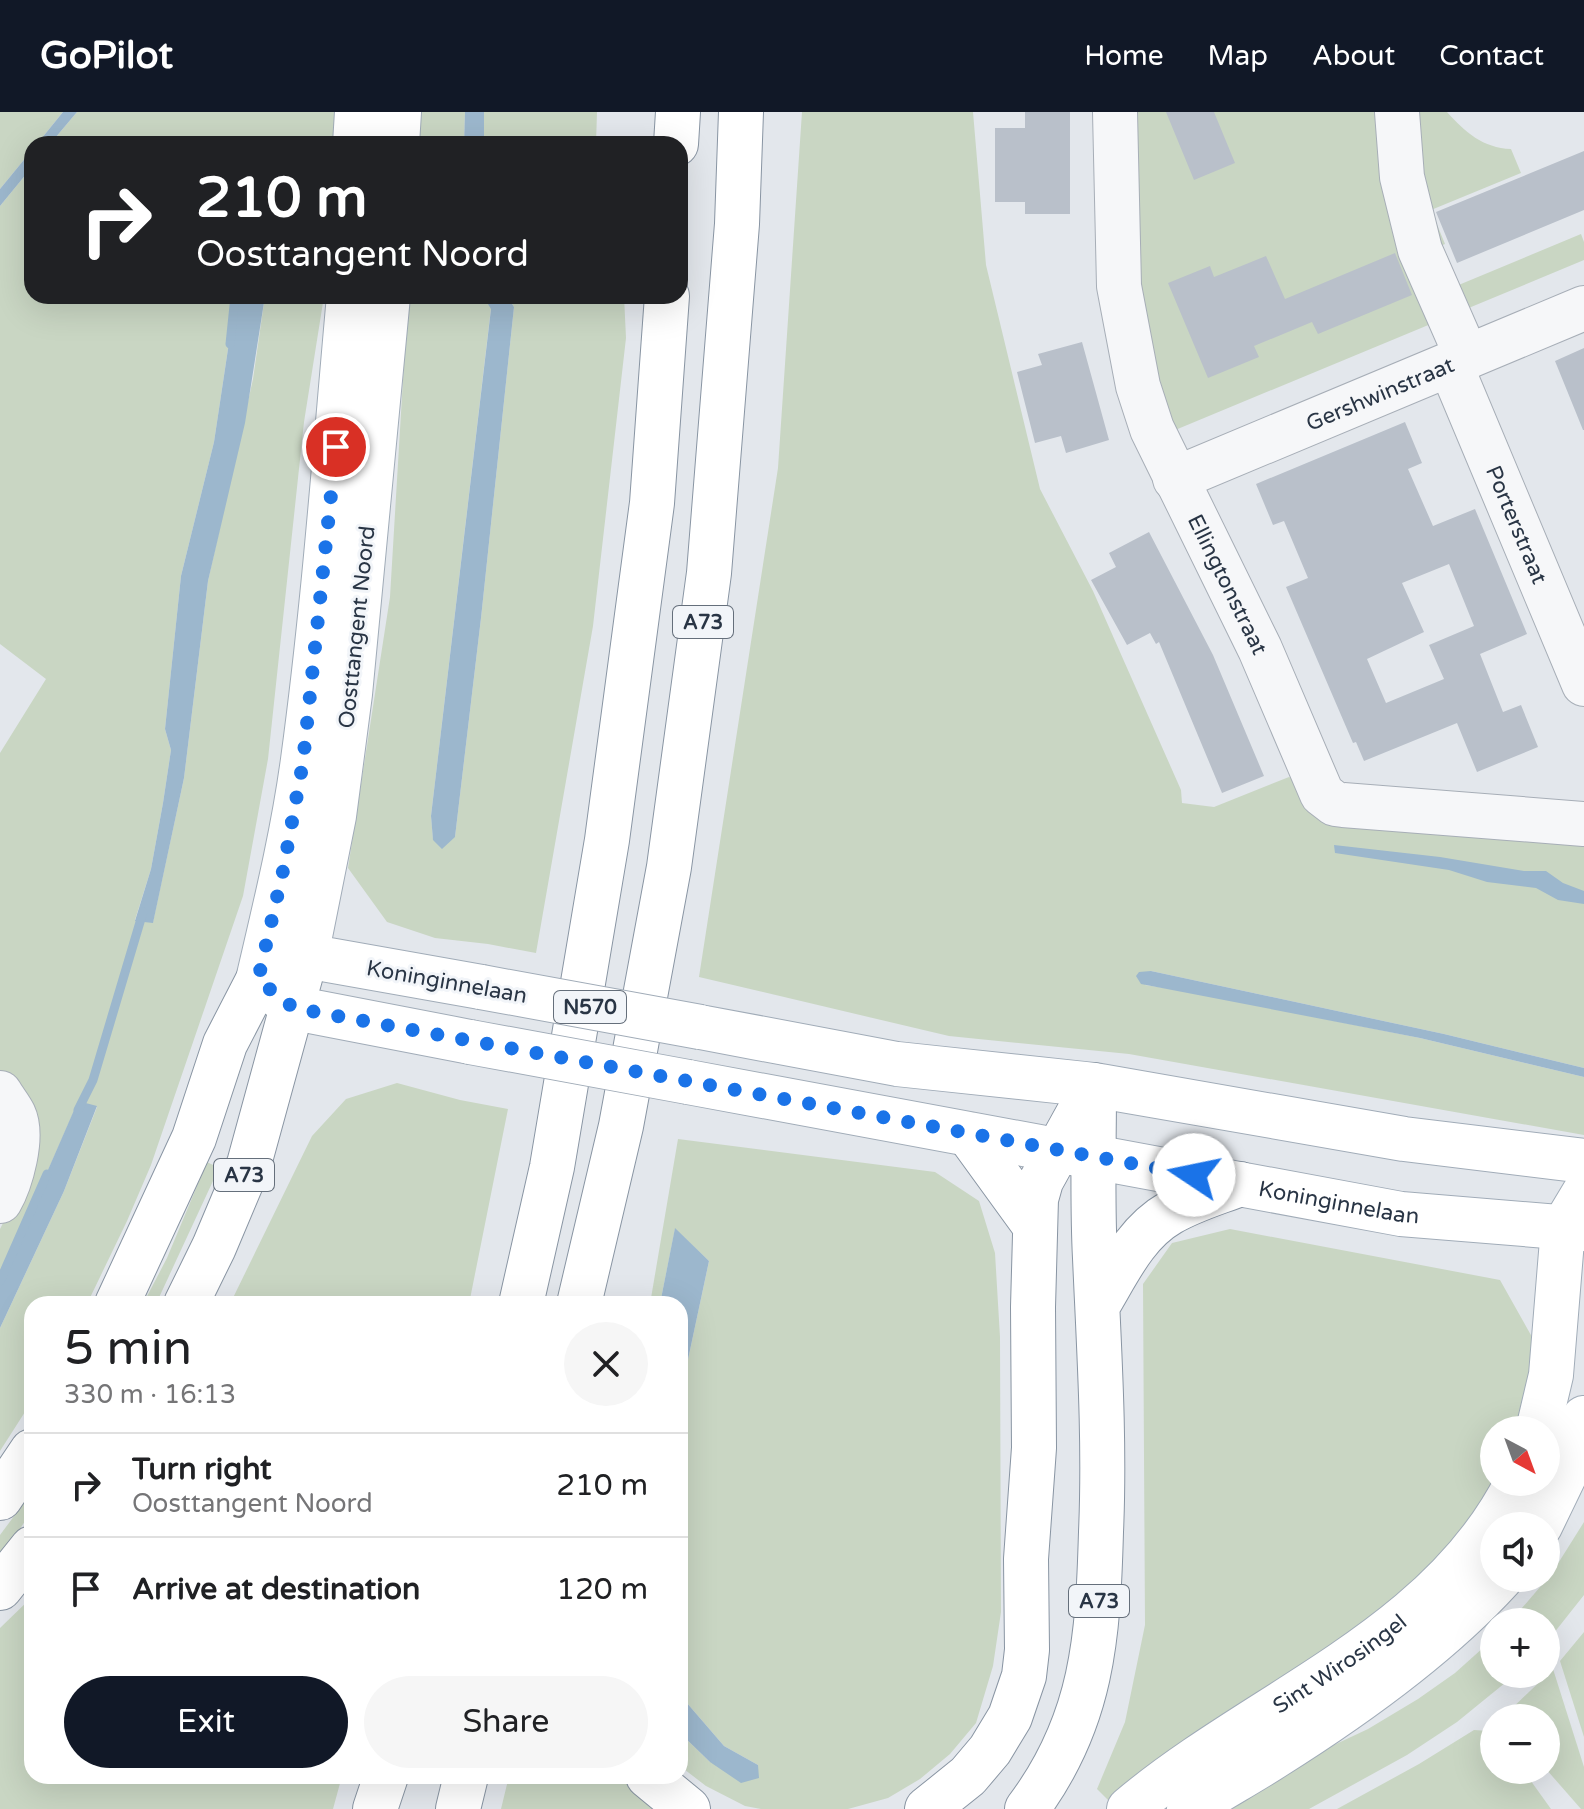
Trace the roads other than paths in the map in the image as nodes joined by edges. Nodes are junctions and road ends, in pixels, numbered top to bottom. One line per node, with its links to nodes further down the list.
1 (357, 112): 7 (main road)
2 (399, 112): 8 (main road)
3 (678, 112): 9 (main road)
4 (741, 112): 23 (main road, A73)
5 (1115, 112): 15 (street, Ellingtonstraat)
6 (1397, 112): 14 (street, Porterstraat)
7 (356, 136)
8 (398, 136)
9 (676, 136)
10 (348, 304): 19 (main road, Oosttangent Noord)
11 (387, 304): 18 (main road, Oosttangent Noord)
12 (666, 304): 33 (main road)
13 (1584, 308): 14 (street, Gershwinstraat)
14 (1458, 361): 15 (street, Gershwinstraat); 16 (street, Porterstraat)
15 (1175, 479): 17 (street, Ellingtonstraat)
16 (1584, 684)
17 (1584, 824)
18 (306, 956): 19 (main road); 20 (main road, A73); 21 (main road, Koninginnelaan / N570, bridge)
19 (258, 980): 20 (main road, Koninginnelaan); 31 (main road, A73)
20 (294, 1008): 24 (main road, Koninginnelaan, bridge); 32 (main road, A73)
21 (1094, 1085): 25 (main road); 26 (main road, Koninginnelaan / N570)
22 (0, 1093): 28 (street)
23 (621, 1126): 34 (main road, A73); 35 (main road, A73)
24 (969, 1135): 25 (main road, Koninginnelaan); 30 (main road)
25 (1076, 1154): 27 (main road, Koninginnelaan); 30 (main road); 36 (main road, A73)
26 (1584, 1161)
27 (1240, 1184): 29 (main road, Koninginnelaan); 36 (main road)
28 (0, 1201)
29 (1577, 1217): 37 (main road)
30 (1035, 1226): 54 (main road)
31 (121, 1296)
32 (190, 1296)
33 (523, 1296)
34 (581, 1296)
35 (604, 1296)
36 (1098, 1305): 55 (main road, A73)
37 (1541, 1416)
38 (1584, 1418): 42 (main road)
39 (24, 1463): 41 (main road)
40 (1508, 1496): 56 (main road, Sint Wirosingel)
41 (0, 1498)
42 (1547, 1512)
43 (24, 1558): 44 (main road)
44 (0, 1588)
45 (1487, 1592): 57 (main road, Sint Wirosingel)
46 (383, 1784): 50 (main road)
47 (402, 1784): 51 (main road)
48 (464, 1784): 52 (main road)
49 (658, 1784): 53 (main road)
50 (375, 1809)
51 (395, 1809)
52 (458, 1809)
53 (688, 1809)
54 (927, 1809)
55 (1027, 1809)
56 (1129, 1809)
57 (1189, 1809)

